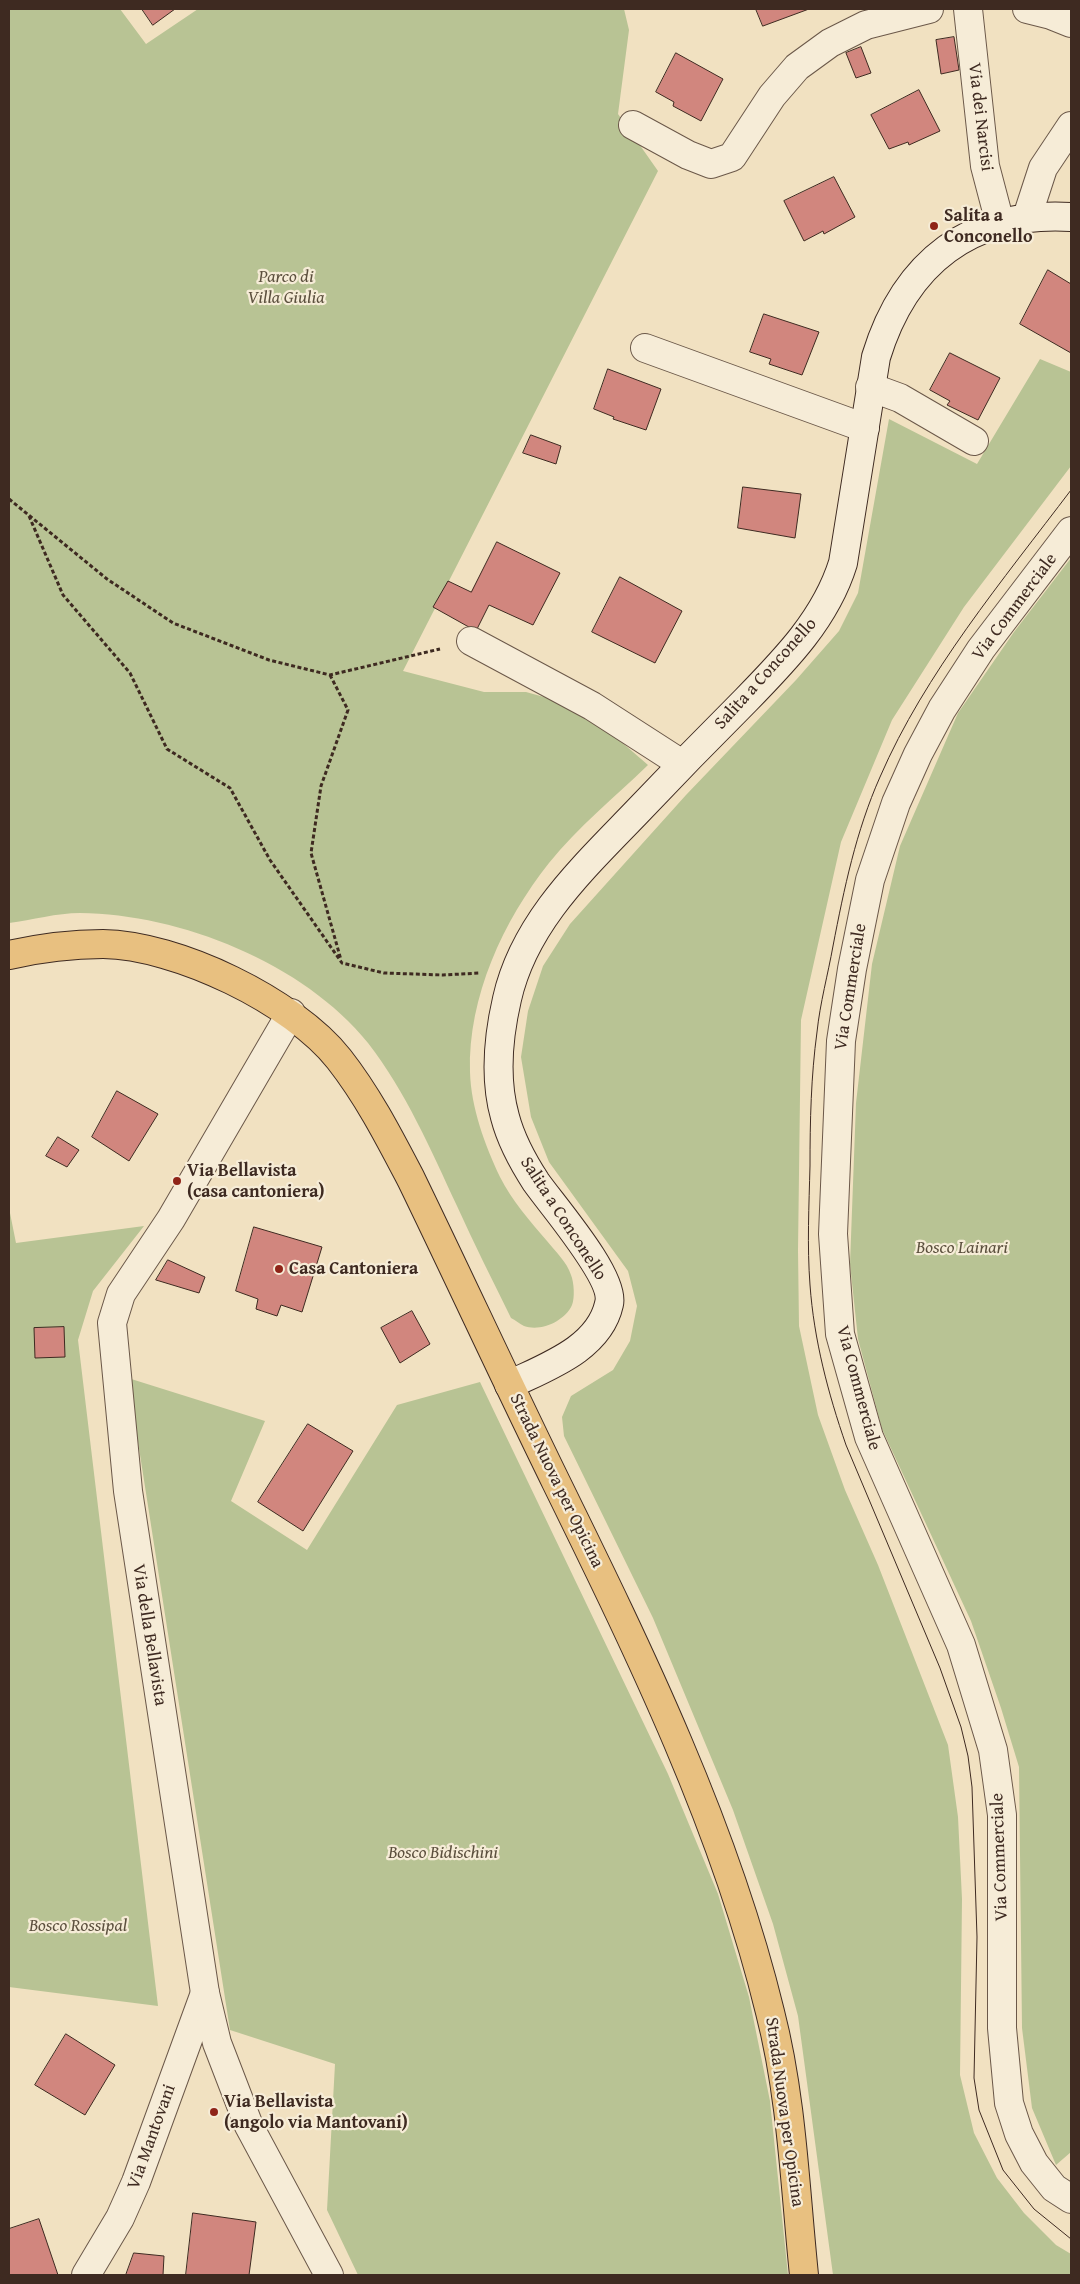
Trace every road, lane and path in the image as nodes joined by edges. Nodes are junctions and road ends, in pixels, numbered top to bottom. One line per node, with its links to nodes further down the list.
1 (929, 9): 5 (street)
2 (968, 9): 9 (street, Via dei Narcisi)
3 (1028, 9): 4 (street)
4 (1071, 23)
5 (633, 125)
6 (1071, 126): 7 (street)
7 (1027, 217): 8 (street, Salita a Conconello); 9 (street, Salita a Conconello)
8 (1071, 217)
9 (1000, 224): 11 (street, Salita a Conconello)
10 (645, 348): 12 (street)
11 (870, 387): 12 (street, Salita a Conconello); 13 (street)
12 (865, 428): 19 (street, Salita a Conconello)
13 (974, 441)
14 (9, 500): 15 (path)
15 (29, 516): 18 (path); 21 (path)
16 (1071, 531): 26 (street, Via Commerciale)
17 (471, 642): 18 (path); 19 (street)
18 (330, 675): 21 (path)
19 (682, 764): 22 (street, Salita a Conconello)
20 (9, 955): 23 (main road, Strada Nuova per Opicina)
21 (342, 963): 22 (path)
22 (516, 971): 24 (street, Salita a Conconello)
23 (291, 1013): 24 (main road, Strada Nuova per Opicina); 25 (street, Via della Bellavista)
24 (508, 1385): 29 (main road, Strada Nuova per Opicina)
25 (205, 1993): 27 (street, Via Mantovani); 28 (street, Via della Bellavista)
26 (1071, 2200)
27 (86, 2275)
28 (329, 2275)
29 (804, 2275)

